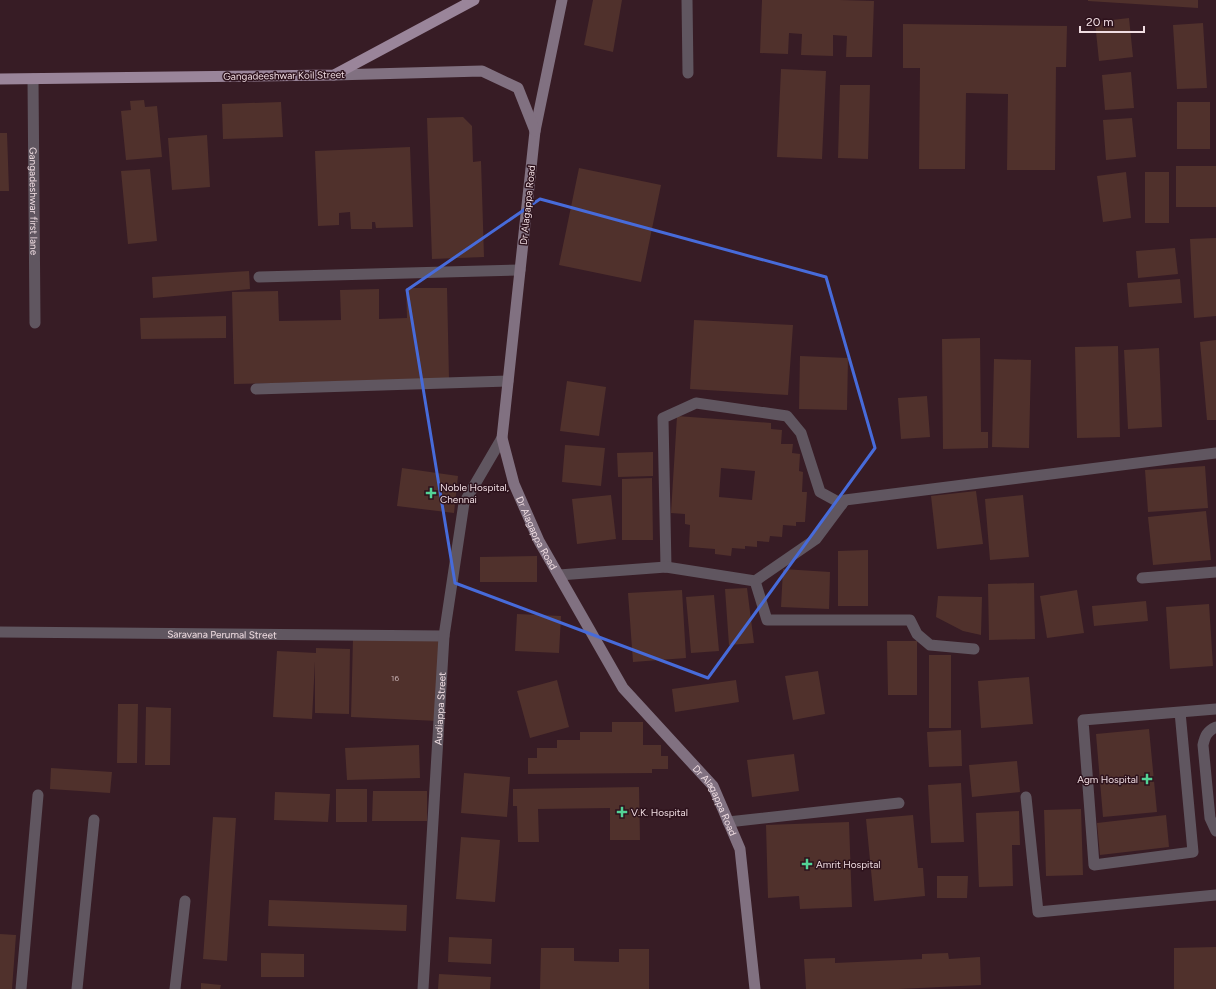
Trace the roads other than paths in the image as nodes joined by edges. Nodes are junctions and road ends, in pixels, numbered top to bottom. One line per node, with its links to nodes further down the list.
1 (474, 0): 5 (main road)
2 (562, 0): 8 (main road, Dr Alagappa Road)
3 (687, 0): 4 (street)
4 (688, 73)
5 (334, 74): 7 (main road, Gangadeeshwar Koil Street); 8 (main road, Gangadeeshwar Koil Street)
6 (0, 79): 7 (main road, Gangadeeshwar Koil Street)
7 (33, 79): 11 (street, Gangadeshwar first lane)
8 (535, 131): 9 (main road, Dr Alagappa Road)
9 (520, 270): 10 (street); 12 (main road, Dr Alagappa Road)
10 (259, 277)
11 (36, 323)
12 (508, 381): 13 (street); 14 (main road, Dr Alagappa Road)
13 (256, 389)
14 (502, 438): 19 (main road, Dr Alagappa Road); 23 (street, Audiappa Street)
15 (1216, 453): 16 (street)
16 (842, 504): 17 (street); 21 (street)
17 (666, 567): 19 (street); 21 (street)
18 (1216, 572): 20 (street)
19 (559, 575): 32 (main road, Dr Alagappa Road)
20 (1142, 578)
21 (755, 581): 24 (street)
22 (0, 632): 23 (street, Saravana Perumal Street)
23 (444, 636): 39 (street, Audiappa Street)
24 (974, 649)
25 (1216, 709): 26 (street)
26 (1180, 712): 26 (street)
27 (1216, 726): 33 (street)
28 (38, 795): 36 (street)
29 (1026, 797): 34 (street)
30 (899, 803): 32 (street)
31 (94, 820): 37 (street)
32 (728, 822): 40 (main road, Dr Alagappa Road)
33 (1216, 831)
34 (1216, 895)
35 (185, 901): 38 (street)
36 (21, 989)
37 (77, 989)
38 (175, 989)
39 (423, 989)
40 (755, 989)

